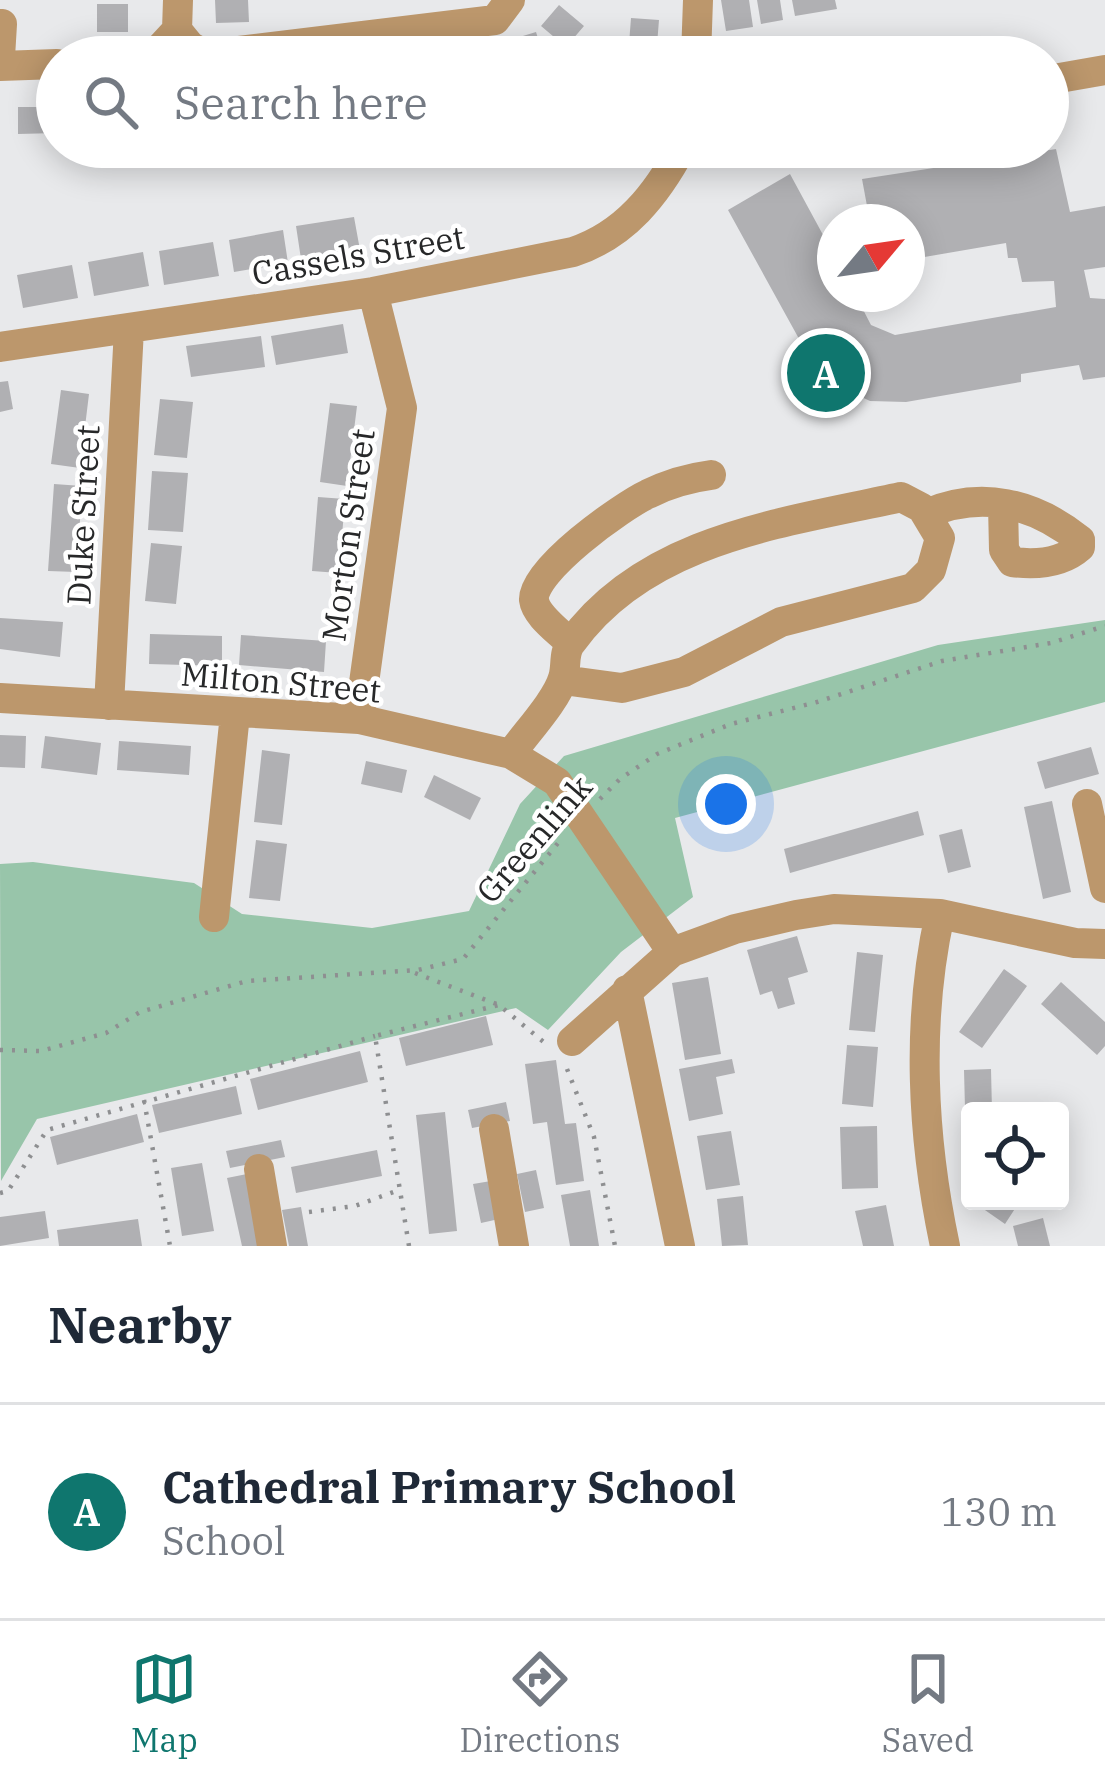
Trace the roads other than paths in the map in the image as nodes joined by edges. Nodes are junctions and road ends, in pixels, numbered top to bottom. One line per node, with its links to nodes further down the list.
1 (510, 0): 4 (street)
2 (698, 0): 5 (street)
3 (2, 24): 6 (street)
4 (367, 36)
5 (697, 36)
6 (0, 57)
7 (36, 65): 8 (street)
8 (0, 66)
9 (1105, 70): 10 (street)
10 (1069, 76)
11 (668, 168): 12 (street, Cassels Street)
12 (373, 292): 13 (street, Cassels Street); 23 (street, Morton Street)
13 (129, 329): 14 (street, Cassels Street); 21 (street, Duke Street)
14 (0, 347)
15 (711, 475): 18 (street)
16 (1003, 505): 17 (street)
17 (926, 514): 18 (street); 19 (street)
18 (570, 643): 19 (street)
19 (563, 680): 24 (street)
20 (0, 698): 21 (street, Milton Street)
21 (109, 705): 22 (street, Milton Street)
22 (235, 714): 23 (street, Milton Street); 28 (street)
23 (359, 719): 24 (street, Milton Street)
24 (511, 754): 30 (street, Milton Street)
25 (1087, 804): 26 (street)
26 (1105, 888)
27 (940, 914): 29 (street); 30 (street); 38 (street)
28 (214, 917)
29 (1105, 944)
30 (672, 952): 31 (street)
31 (627, 990): 32 (street); 37 (street)
32 (568, 1049)
33 (494, 1130): 36 (street)
34 (259, 1169): 35 (street)
35 (272, 1246)
36 (514, 1246)
37 (680, 1246)
38 (945, 1246)

